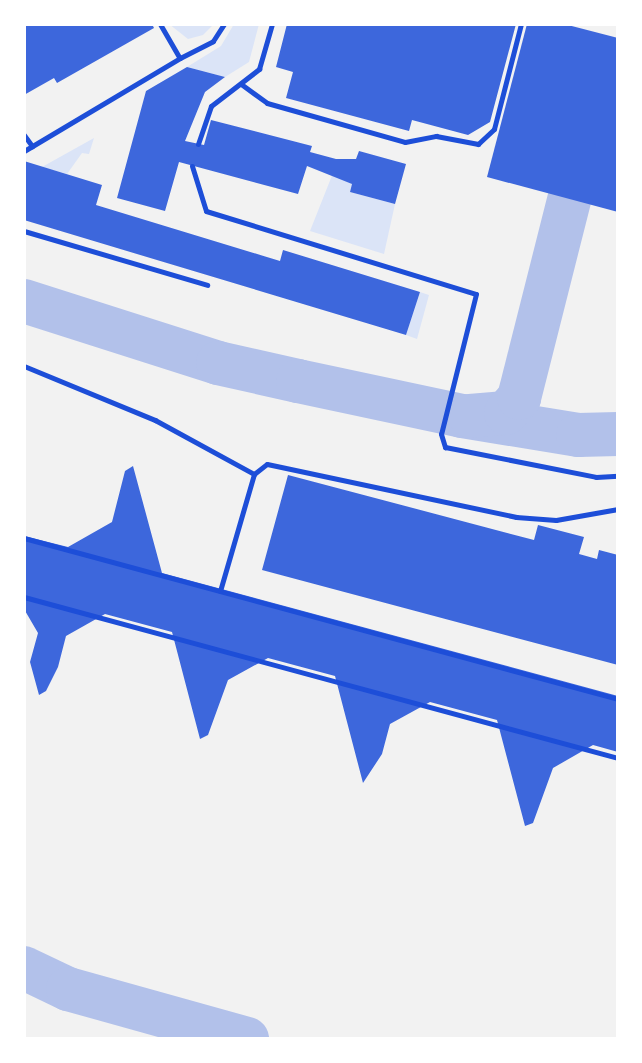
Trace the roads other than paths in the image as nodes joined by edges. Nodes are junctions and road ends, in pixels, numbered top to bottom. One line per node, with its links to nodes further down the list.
1 (160, 24): 5 (lane)
2 (224, 24): 5 (lane)
3 (272, 24): 6 (lane)
4 (521, 24): 6 (lane)
5 (180, 58): 9 (lane)
6 (241, 84): 8 (lane)
7 (24, 134): 9 (lane)
8 (198, 144)
9 (32, 147): 10 (lane)
10 (24, 151)
11 (192, 166): 16 (lane)
12 (24, 231): 13 (lane)
13 (207, 285)
14 (24, 366): 15 (lane)
15 (254, 474): 17 (lane); 19 (lane)
16 (618, 476)
17 (618, 509)
18 (24, 538): 19 (lane)
19 (220, 591): 21 (lane)
20 (24, 597): 22 (lane)
21 (618, 699)
22 (618, 758)

